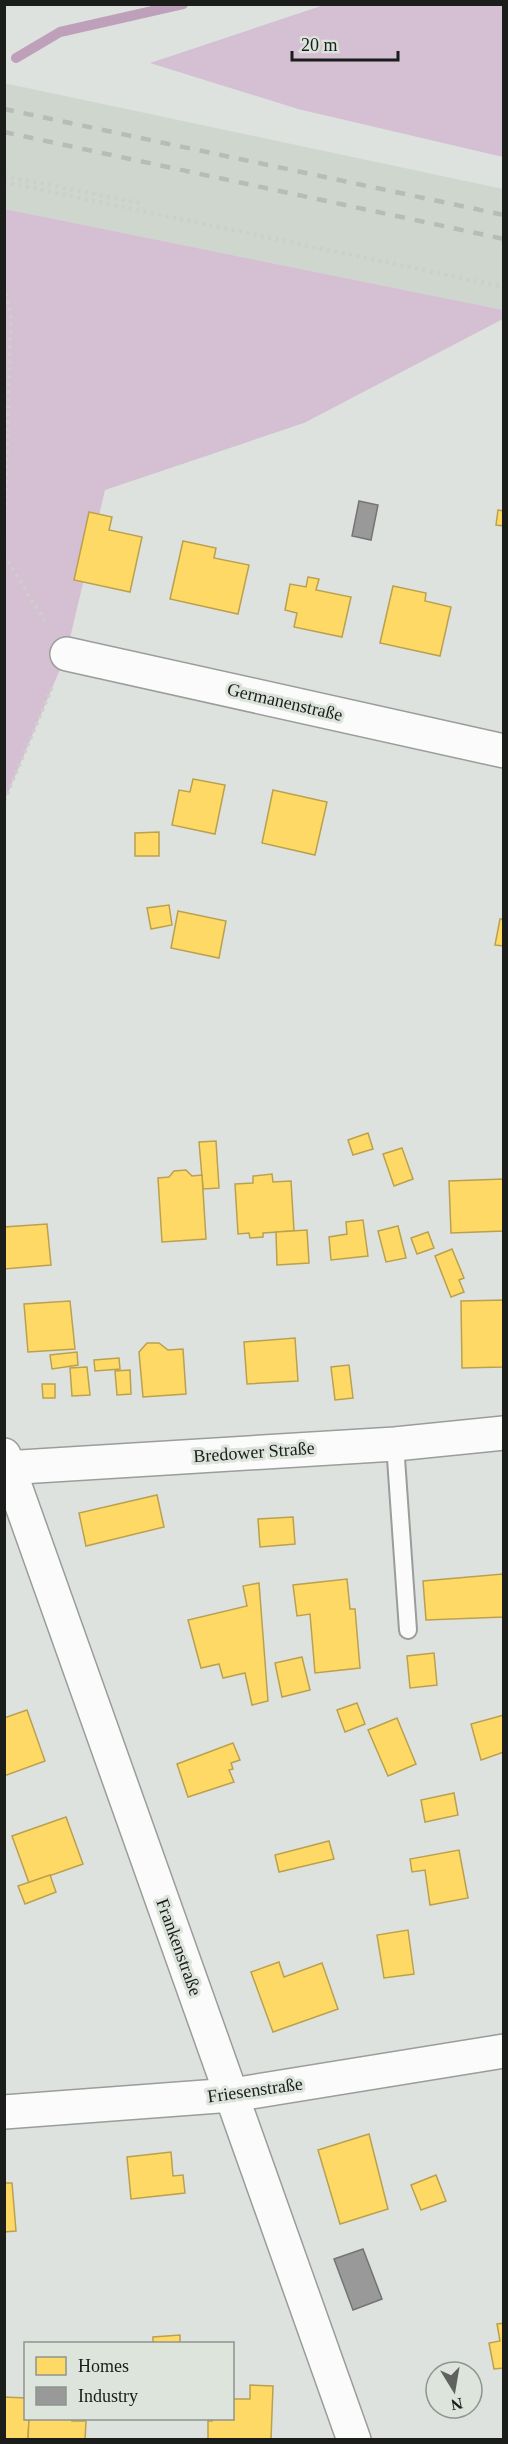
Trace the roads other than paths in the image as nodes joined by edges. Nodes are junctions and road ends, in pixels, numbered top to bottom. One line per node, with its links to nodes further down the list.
1 (67, 654): 2 (street, Germanenstraße)
2 (504, 751)
3 (504, 1433): 4 (street, Bredower Straße)
4 (394, 1444): 5 (street, Bredower Straße); 6 (lane)
5 (6, 1464): 8 (street, Frankenstraße)
6 (408, 1630)
7 (504, 2050): 8 (street, Friesenstraße)
8 (232, 2095): 9 (street, Friesenstraße); 10 (street, Frankenstraße)
9 (4, 2112)
10 (354, 2439)

